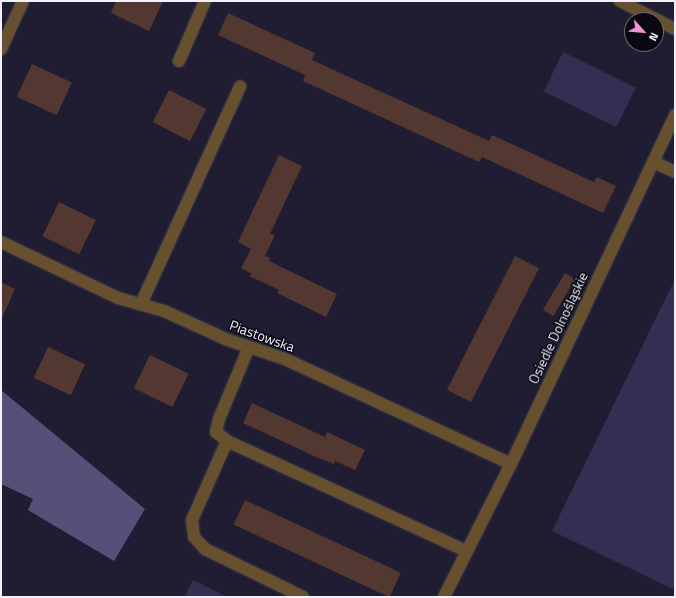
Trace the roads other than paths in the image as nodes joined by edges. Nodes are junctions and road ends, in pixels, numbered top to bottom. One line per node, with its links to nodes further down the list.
1 (23, 1): 5 (street)
2 (205, 1): 6 (street)
3 (620, 1): 4 (street)
4 (675, 29)
5 (1, 49)
6 (180, 61)
7 (240, 87): 12 (street)
8 (675, 115): 9 (street, Osiedle Dolnośląskie)
9 (653, 162): 10 (street); 15 (street, Osiedle Dolnośląskie)
10 (675, 172)
11 (1, 242): 12 (street, Piastowska)
12 (140, 304): 13 (street, Piastowska)
13 (249, 347): 14 (street); 15 (street, Piastowska)
14 (227, 441): 16 (street); 17 (street)
15 (511, 464): 16 (street, Osiedle Dolnośląskie)
16 (466, 552): 18 (street, Osiedle Dolnośląskie)
17 (303, 597)
18 (444, 597)

